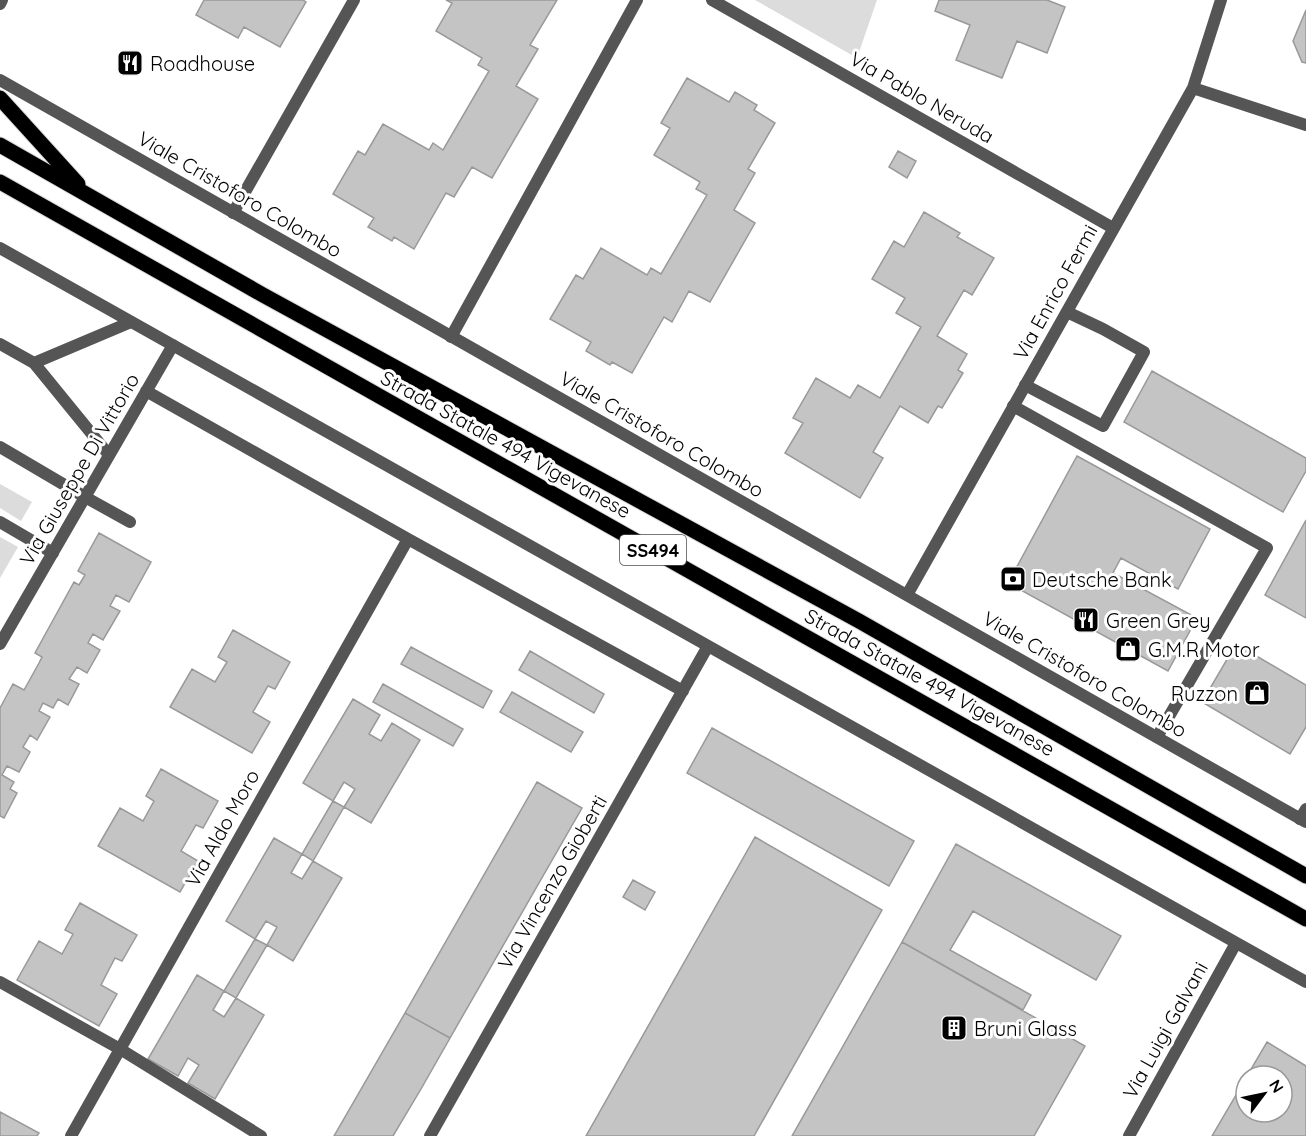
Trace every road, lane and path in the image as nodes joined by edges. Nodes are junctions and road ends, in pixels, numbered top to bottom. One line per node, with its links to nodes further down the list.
1 (354, 0): 12 (street)
2 (637, 0): 17 (street)
3 (712, 0): 13 (street, Via Pablo Neruda)
4 (1221, 0): 6 (street, Via Enrico Fermi)
5 (0, 80): 12 (street, Viale Cristoforo Colombo)
6 (1193, 88): 8 (street); 13 (street, Via Enrico Fermi)
7 (0, 98): 11 (main road)
8 (1306, 125)
9 (0, 145): 11 (main road, Strada Statale 494 Vigevanese / SS494)
10 (0, 182): 38 (main road, Strada Statale 494 Vigevanese / SS494)
11 (88, 195): 37 (main road, Strada Statale 494 Vigevanese / SS494)
12 (233, 213): 17 (street, Viale Cristoforo Colombo)
13 (1113, 228): 15 (street, Via Enrico Fermi)
14 (0, 248): 16 (street)
15 (1067, 312): 21 (street, Via Enrico Fermi); 21 (street)
16 (131, 322): 19 (street); 20 (street)
17 (451, 337): 31 (street, Viale Cristoforo Colombo)
18 (0, 344): 20 (street)
19 (173, 345): 22 (street, Via Giuseppe Di Vittorio); 33 (street)
20 (34, 363): 25 (street)
21 (1025, 385): 23 (street, Via Enrico Fermi)
22 (146, 392): 25 (street, Via Giuseppe Di Vittorio); 29 (street)
23 (1013, 406): 31 (street, Via Enrico Fermi); 35 (street)
24 (0, 447): 26 (street)
25 (109, 455): 26 (street, Via Giuseppe Di Vittorio)
26 (85, 497): 28 (street); 30 (street, Via Giuseppe Di Vittorio)
27 (0, 522): 30 (street)
28 (130, 522)
29 (408, 539): 34 (street); 42 (street, Via Aldo Moro)
30 (53, 553): 32 (street, Via Giuseppe Di Vittorio)
31 (907, 595): 35 (street, Viale Cristoforo Colombo)
32 (0, 644)
33 (708, 646): 34 (street, Via Vincenzo Gioberti); 39 (street)
34 (684, 691): 45 (street, Via Vincenzo Gioberti)
35 (1157, 737): 36 (street, Viale Cristoforo Colombo)
36 (1304, 816)
37 (1306, 876)
38 (1306, 919)
39 (1236, 943): 41 (street); 46 (street, Via Luigi Galvani)
40 (0, 982): 42 (street)
41 (1306, 982)
42 (120, 1049): 43 (street, Via Aldo Moro); 44 (street)
43 (71, 1136)
44 (261, 1136)
45 (430, 1136)
46 (1129, 1136)

